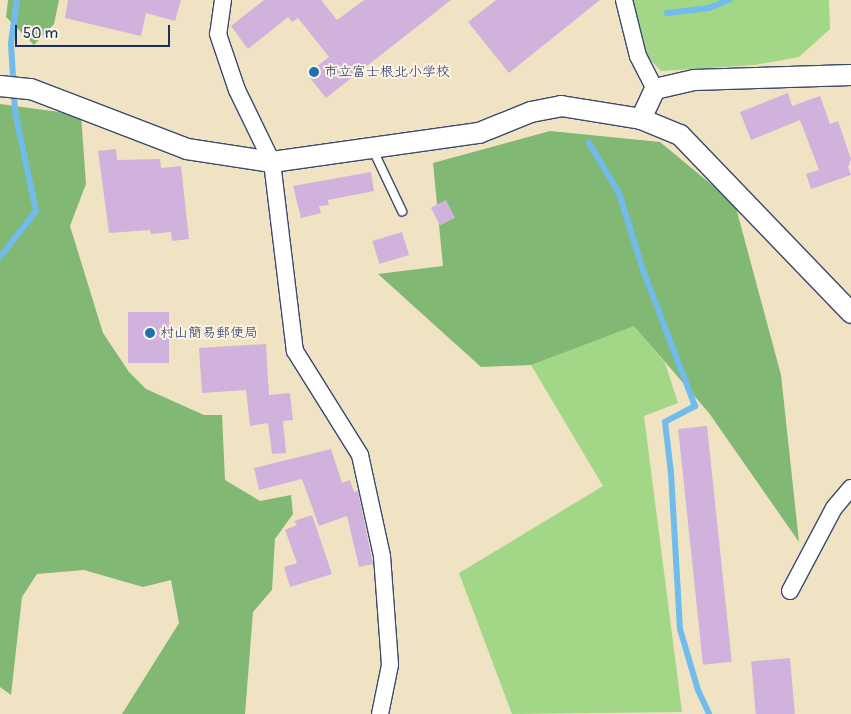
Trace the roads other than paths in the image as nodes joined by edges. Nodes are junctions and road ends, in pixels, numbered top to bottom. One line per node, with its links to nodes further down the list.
1 (223, 0): 8 (street)
2 (624, 0): 5 (street)
3 (851, 75): 5 (street)
4 (0, 86): 8 (street)
5 (655, 89): 6 (street)
6 (641, 119): 7 (street); 10 (street)
7 (371, 146): 8 (street); 9 (lane)
8 (272, 162): 13 (street)
9 (402, 211)
10 (851, 313)
11 (851, 488): 12 (street)
12 (790, 590)
13 (380, 714)

